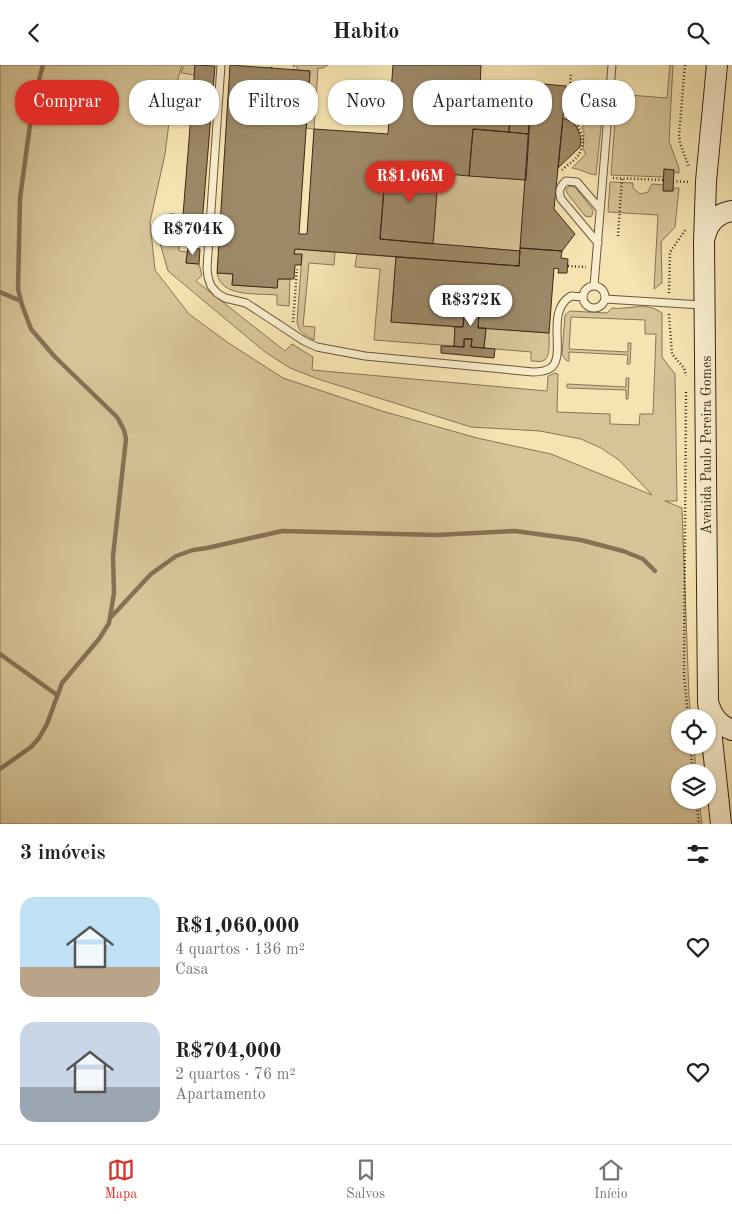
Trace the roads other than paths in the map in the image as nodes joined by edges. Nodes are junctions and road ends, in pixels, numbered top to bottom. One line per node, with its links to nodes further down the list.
1 (221, 65): 9 (lane)
2 (612, 65): 4 (lane)
3 (717, 65): 6 (main road, Avenida Paulo Pereira Gomes)
4 (600, 209): 7 (lane); 7 (lane)
5 (732, 211): 6 (main road)
6 (704, 242): 11 (main road, Avenida Paulo Pereira Gomes)
7 (598, 243): 8 (lane)
8 (594, 286): 9 (lane); 10 (lane)
9 (582, 297): 10 (lane)
10 (605, 299): 11 (lane)
11 (705, 305): 12 (main road, Avenida Paulo Pereira Gomes)
12 (708, 701): 13 (main road); 14 (main road, Avenida Paulo Pereira Gomes)
13 (732, 730)
14 (721, 824)

